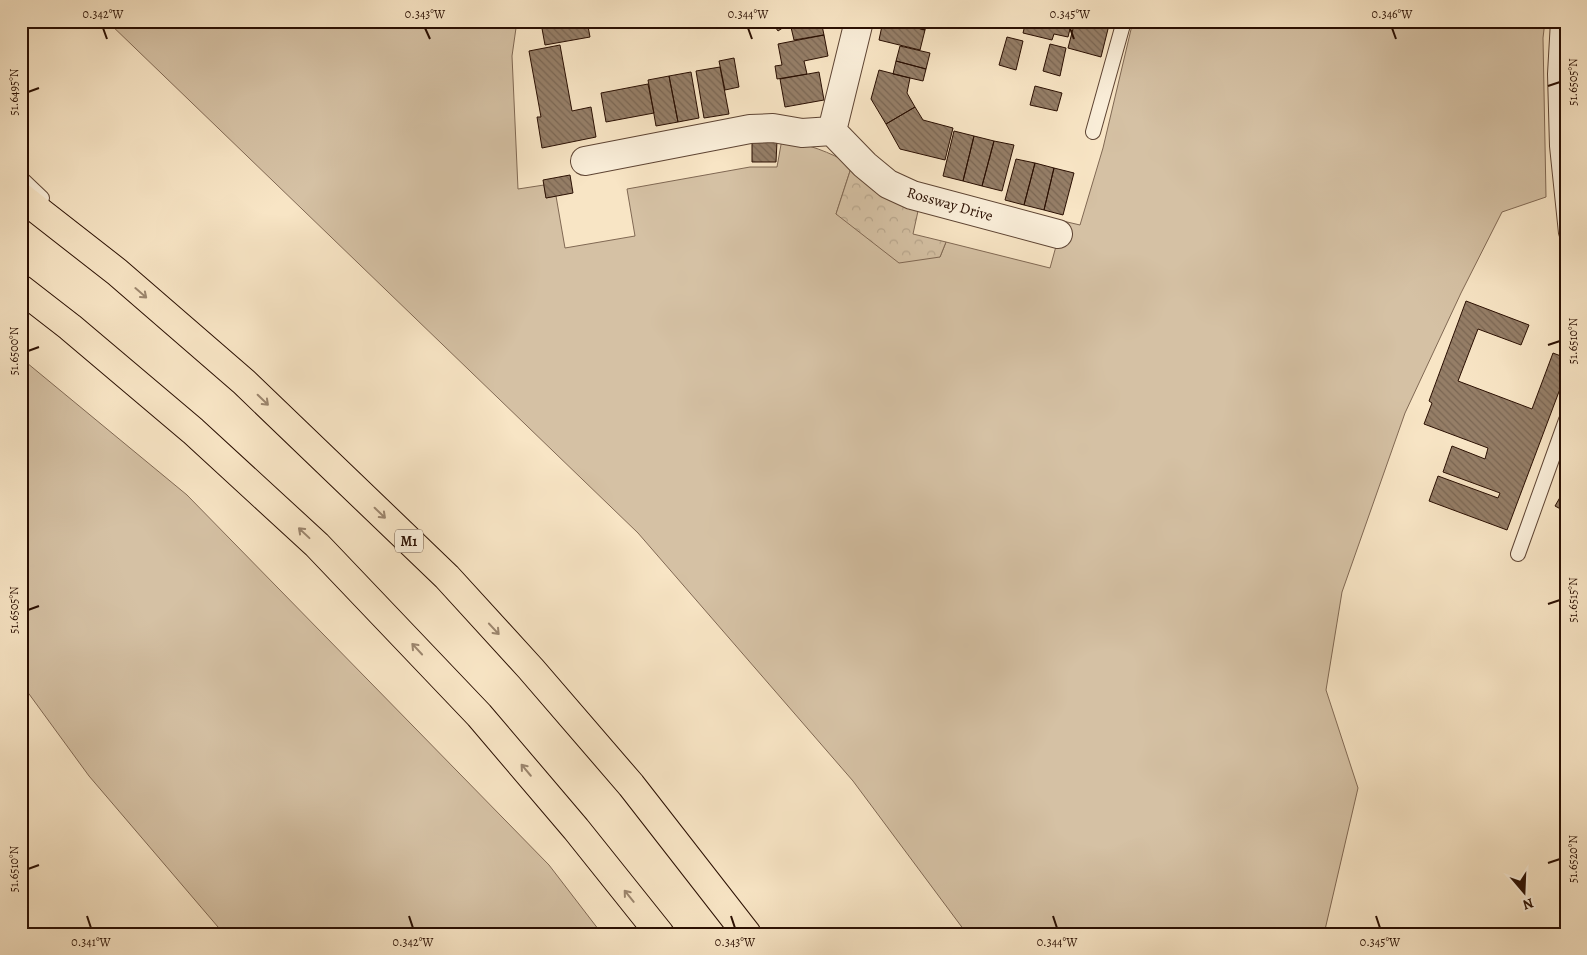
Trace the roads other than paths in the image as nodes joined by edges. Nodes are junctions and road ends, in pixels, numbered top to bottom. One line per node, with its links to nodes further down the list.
1 (859, 21): 4 (street)
2 (1124, 21): 5 (lane)
3 (1558, 21): 10 (lane)
4 (832, 131): 6 (street); 9 (street, Rossway Drive)
5 (1092, 132)
6 (585, 161)
7 (21, 178): 11 (lane)
8 (21, 197): 11 (highway, M1)
9 (1058, 234)
10 (1566, 234)
11 (117, 272): 16 (highway, M1, one-way to 16)
12 (21, 289): 15 (highway, one-way to 12)
13 (1566, 420): 14 (lane)
14 (1518, 554)
15 (660, 934)
16 (747, 934)

